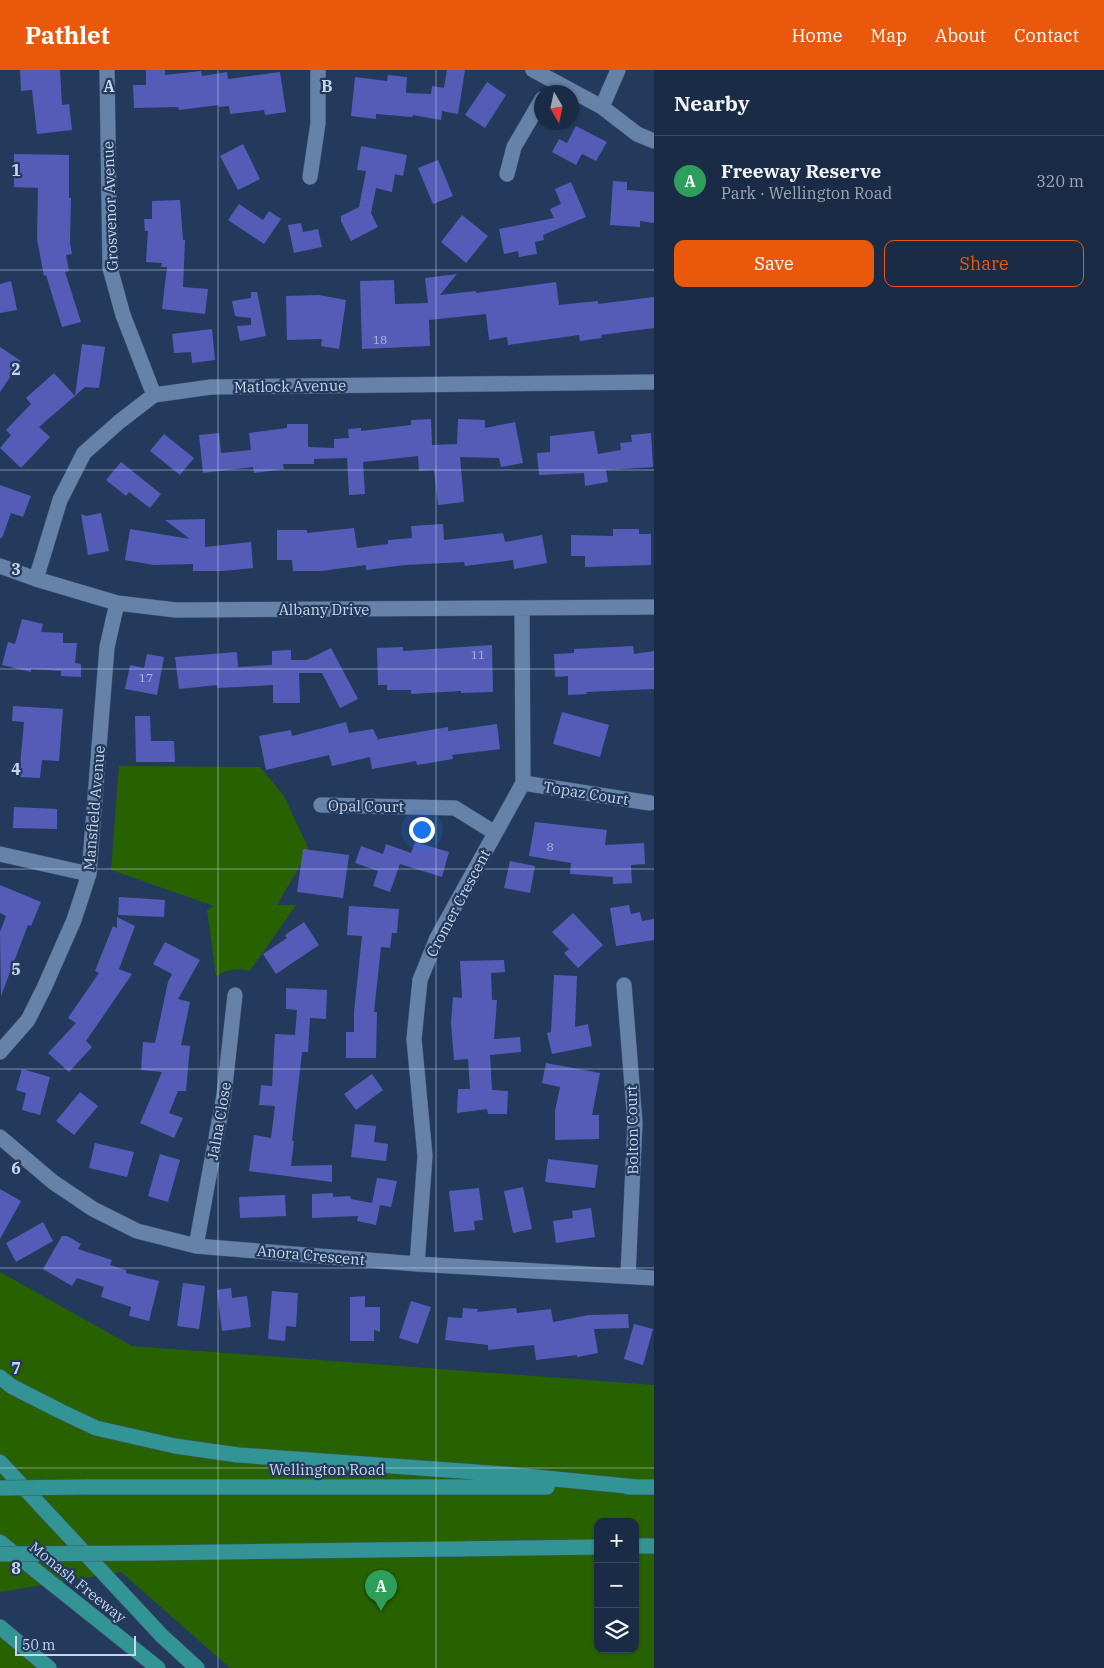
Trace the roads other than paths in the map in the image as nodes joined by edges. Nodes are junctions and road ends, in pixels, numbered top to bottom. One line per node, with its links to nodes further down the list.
1 (107, 70): 13 (street, Grosvenor Avenue)
2 (318, 70): 11 (street)
3 (533, 70): 5 (street)
4 (618, 70): 7 (street)
5 (546, 85)
6 (579, 98): 7 (street)
7 (602, 107): 9 (street)
8 (534, 113): 10 (street)
9 (654, 141)
10 (507, 174)
11 (310, 177)
12 (654, 382): 13 (street, Matlock Avenue)
13 (154, 395): 15 (street, Matlock Avenue)
14 (0, 566): 15 (street, Albany Drive)
15 (36, 579): 16 (street, Albany Drive)
16 (117, 603): 18 (street, Albany Drive); 24 (street, Mansfield Avenue)
17 (654, 607): 18 (street, Albany Drive)
18 (522, 608): 19 (street, Cromer Crescent)
19 (522, 783): 20 (street, Topaz Court); 22 (street, Cromer Crescent)
20 (650, 803)
21 (321, 805): 22 (street, Opal Court)
22 (495, 833): 30 (street, Cromer Crescent)
23 (0, 854): 24 (street)
24 (89, 874): 27 (street, Mansfield Avenue)
25 (624, 985): 31 (street, Bolton Court)
26 (235, 995): 29 (street, Jalna Close)
27 (0, 1052)
28 (0, 1136): 29 (street, Anora Crescent)
29 (196, 1246): 30 (street, Anora Crescent)
30 (417, 1264): 31 (street, Anora Crescent)
31 (628, 1275): 32 (street, Anora Crescent)
32 (654, 1278)
33 (0, 1377): 35 (highway)
34 (0, 1462): 46 (highway)
35 (637, 1487): 36 (highway, Wellington Road); 37 (highway, Wellington Road, bridge)
36 (654, 1487)
37 (0, 1488)
38 (0, 1542): 45 (highway, Monash Freeway)
39 (639, 1546): 40 (highway)
40 (654, 1546)
41 (594, 1547): 42 (highway, bridge)
42 (0, 1554)
43 (0, 1627): 44 (highway)
44 (49, 1668)
45 (158, 1668)
46 (197, 1668)

